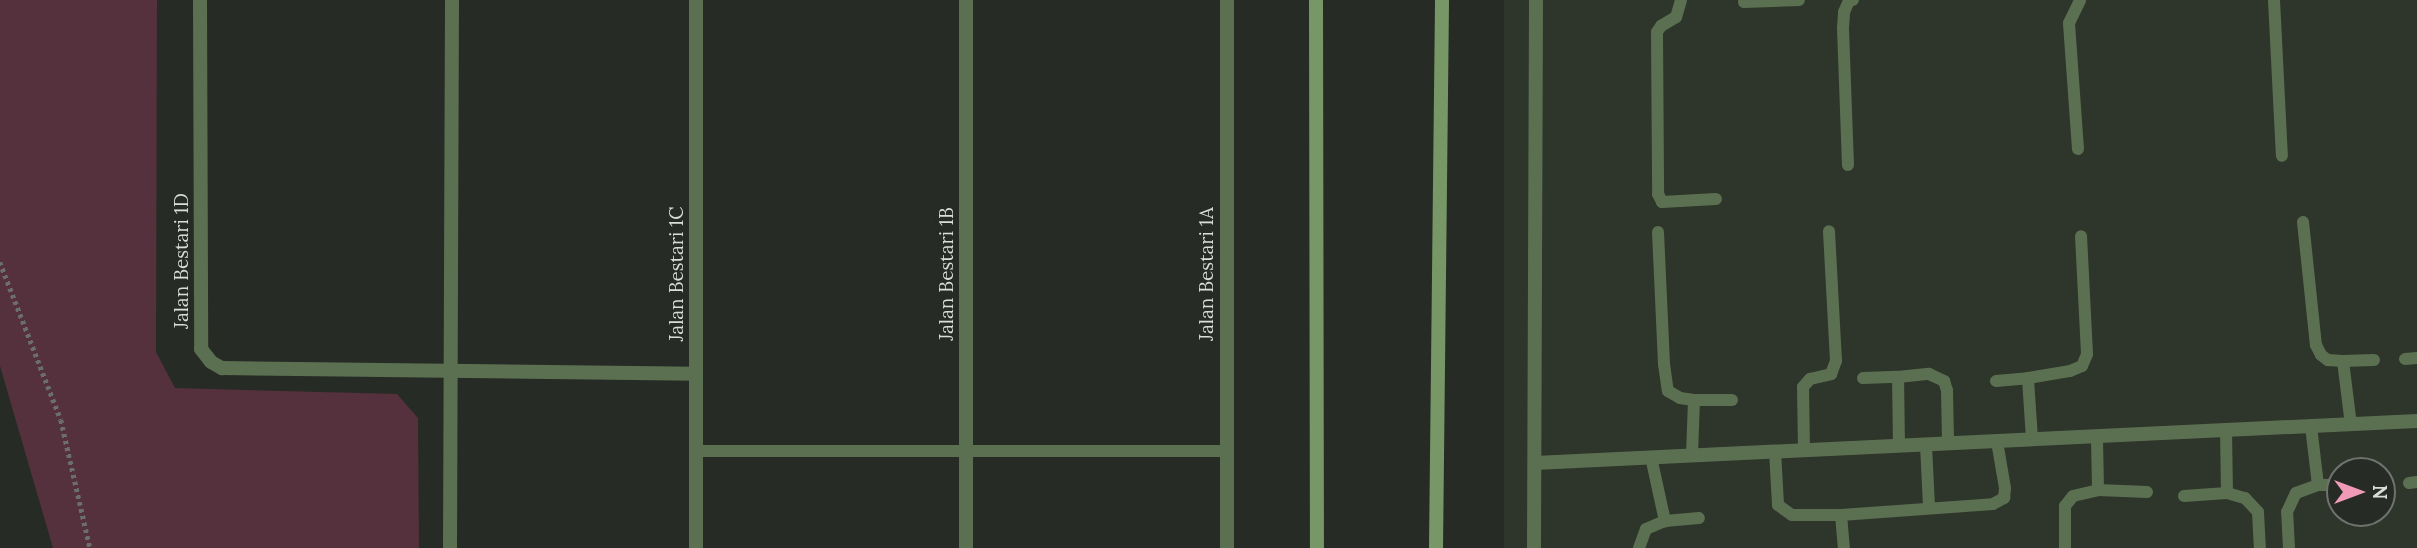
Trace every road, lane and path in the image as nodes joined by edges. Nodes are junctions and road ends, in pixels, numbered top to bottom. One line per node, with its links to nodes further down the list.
1 (200, 0): 26 (street, Jalan Bestari 1D)
2 (452, 0): 26 (street)
3 (696, 0): 27 (street, Jalan Bestari 1C)
4 (966, 0): 46 (street, Jalan Bestari 1B)
5 (1227, 0): 47 (street, Jalan Bestari 1A)
6 (1316, 0): 67 (street)
7 (1442, 0): 68 (street)
8 (1536, 0): 51 (street)
9 (1681, 0): 18 (lane)
10 (1799, 0): 14 (lane)
11 (1853, 0): 17 (lane)
12 (2080, 0): 15 (lane)
13 (2274, 0): 16 (lane)
14 (1744, 2)
15 (2078, 149)
16 (2281, 156)
17 (1848, 165)
18 (1716, 199)
19 (2303, 222): 25 (lane)
20 (1829, 231): 44 (lane)
21 (1658, 232): 32 (lane)
22 (2081, 236): 30 (lane)
23 (0, 262): 62 (path)
24 (2374, 360): 25 (lane)
25 (2343, 361): 35 (lane)
26 (450, 374): 27 (street, Jalan Bestari 1D); 63 (street)
27 (696, 374): 45 (street, Jalan Bestari 1C)
28 (1898, 377): 29 (lane); 41 (lane); 43 (lane)
29 (1863, 378)
30 (2028, 378): 31 (lane); 39 (lane)
31 (1996, 381)
32 (1694, 400): 33 (lane); 49 (lane)
33 (1732, 400)
34 (2417, 421): 35 (street)
35 (2351, 425): 36 (street)
36 (2311, 426): 37 (street); 52 (lane)
37 (2226, 430): 38 (street); 56 (lane)
38 (2097, 437): 39 (street); 54 (lane)
39 (2032, 439): 40 (street)
40 (1997, 441): 41 (street); 58 (lane)
41 (1948, 443): 42 (street)
42 (1926, 445): 43 (street); 58 (lane)
43 (1899, 446): 44 (street)
44 (1804, 450): 48 (street)
45 (696, 451): 46 (lane); 64 (street, Jalan Bestari 1C)
46 (966, 451): 47 (lane); 65 (street, Jalan Bestari 1B)
47 (1227, 451): 66 (street, Jalan Bestari 1A)
48 (1775, 452): 49 (street); 59 (lane)
49 (1692, 456): 50 (street)
50 (1651, 457): 51 (street); 61 (lane)
51 (1535, 463): 69 (street)
52 (2318, 485): 53 (lane); 74 (lane)
53 (2326, 485)
54 (2098, 490): 55 (lane); 72 (lane)
55 (2147, 492)
56 (2227, 493): 57 (lane); 73 (lane)
57 (2183, 496)
58 (1929, 508): 59 (lane)
59 (1841, 515): 71 (lane)
60 (1699, 518): 61 (lane)
61 (1665, 521): 70 (lane)
62 (90, 548)
63 (450, 548)
64 (696, 548)
65 (966, 548)
66 (1227, 548)
67 (1317, 548)
68 (1436, 548)
69 (1534, 548)
70 (1639, 548)
71 (1844, 548)
72 (2066, 548)
73 (2260, 548)
74 (2289, 548)

